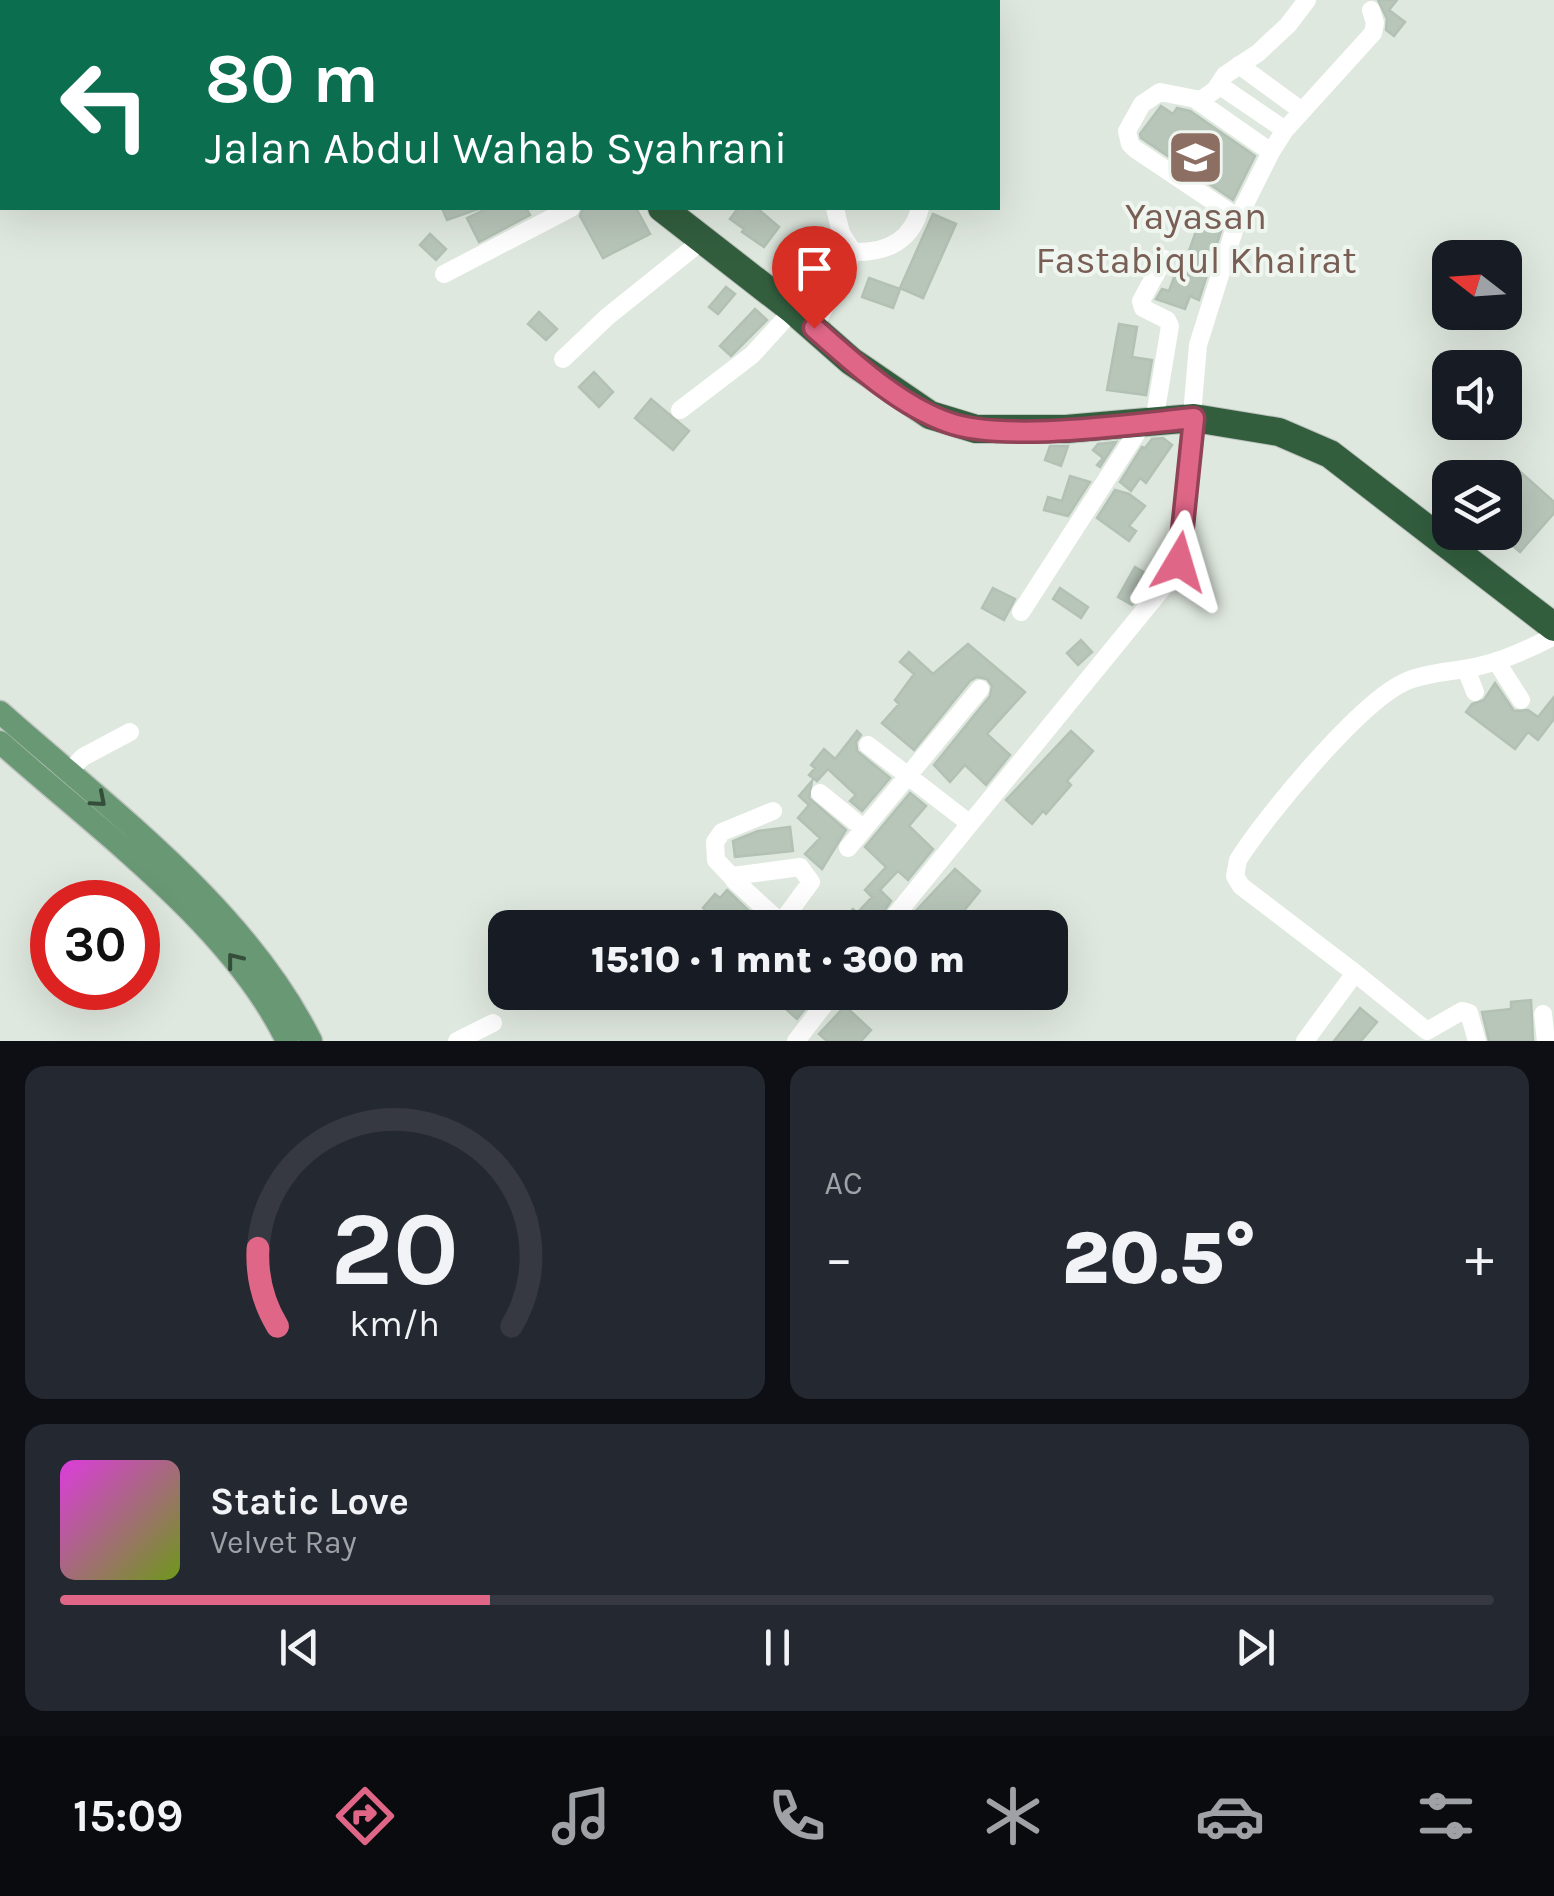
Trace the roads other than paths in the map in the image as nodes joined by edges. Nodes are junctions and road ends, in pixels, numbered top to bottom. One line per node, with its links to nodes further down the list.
1 (1308, 0): 3 (street)
2 (1371, 10): 6 (street)
3 (1238, 64): 4 (street); 6 (street)
4 (1219, 85): 5 (street); 7 (street)
5 (1195, 99): 8 (street); 13 (street)
6 (1302, 111): 7 (street)
7 (1286, 130): 8 (street)
8 (1271, 152): 13 (street)
9 (567, 210): 17 (street)
10 (665, 210): 14 (highway)
11 (836, 210): 15 (street)
12 (920, 210): 15 (street)
13 (1238, 218): 21 (street)
14 (703, 240): 18 (highway); 19 (street)
15 (853, 252): 18 (street)
16 (1164, 258): 22 (street)
17 (444, 274)
18 (803, 319): 20 (street); 22 (highway)
19 (563, 359)
20 (680, 410)
21 (1194, 418): 22 (highway); 24 (highway); 38 (street)
22 (1148, 422): 23 (street)
23 (1021, 612)
24 (1553, 622): 25 (street)
25 (1496, 661): 26 (street); 29 (street)
26 (1466, 669): 28 (street); 45 (street)
27 (980, 689): 35 (street)
28 (1475, 692)
29 (1521, 700)
30 (0, 712): 34 (main road)
31 (130, 732): 34 (street)
32 (0, 742): 50 (main road, one-way to 32)
33 (868, 744): 35 (street)
34 (68, 772): 51 (main road, one-way to 51)
35 (906, 776): 38 (street); 39 (street)
36 (820, 793): 39 (street)
37 (774, 811): 41 (street)
38 (969, 823): 44 (street)
39 (863, 828): 40 (street)
40 (848, 848)
41 (732, 877): 42 (street); 43 (street)
42 (768, 910)
43 (793, 910)
44 (900, 910)
45 (1355, 973): 49 (street); 54 (street)
46 (820, 1010): 53 (street)
47 (1542, 1014): 55 (street)
48 (492, 1023): 52 (street)
49 (1476, 1039)
50 (288, 1041)
51 (311, 1041)
52 (457, 1041)
53 (796, 1041)
54 (1305, 1041)
55 (1546, 1041)

